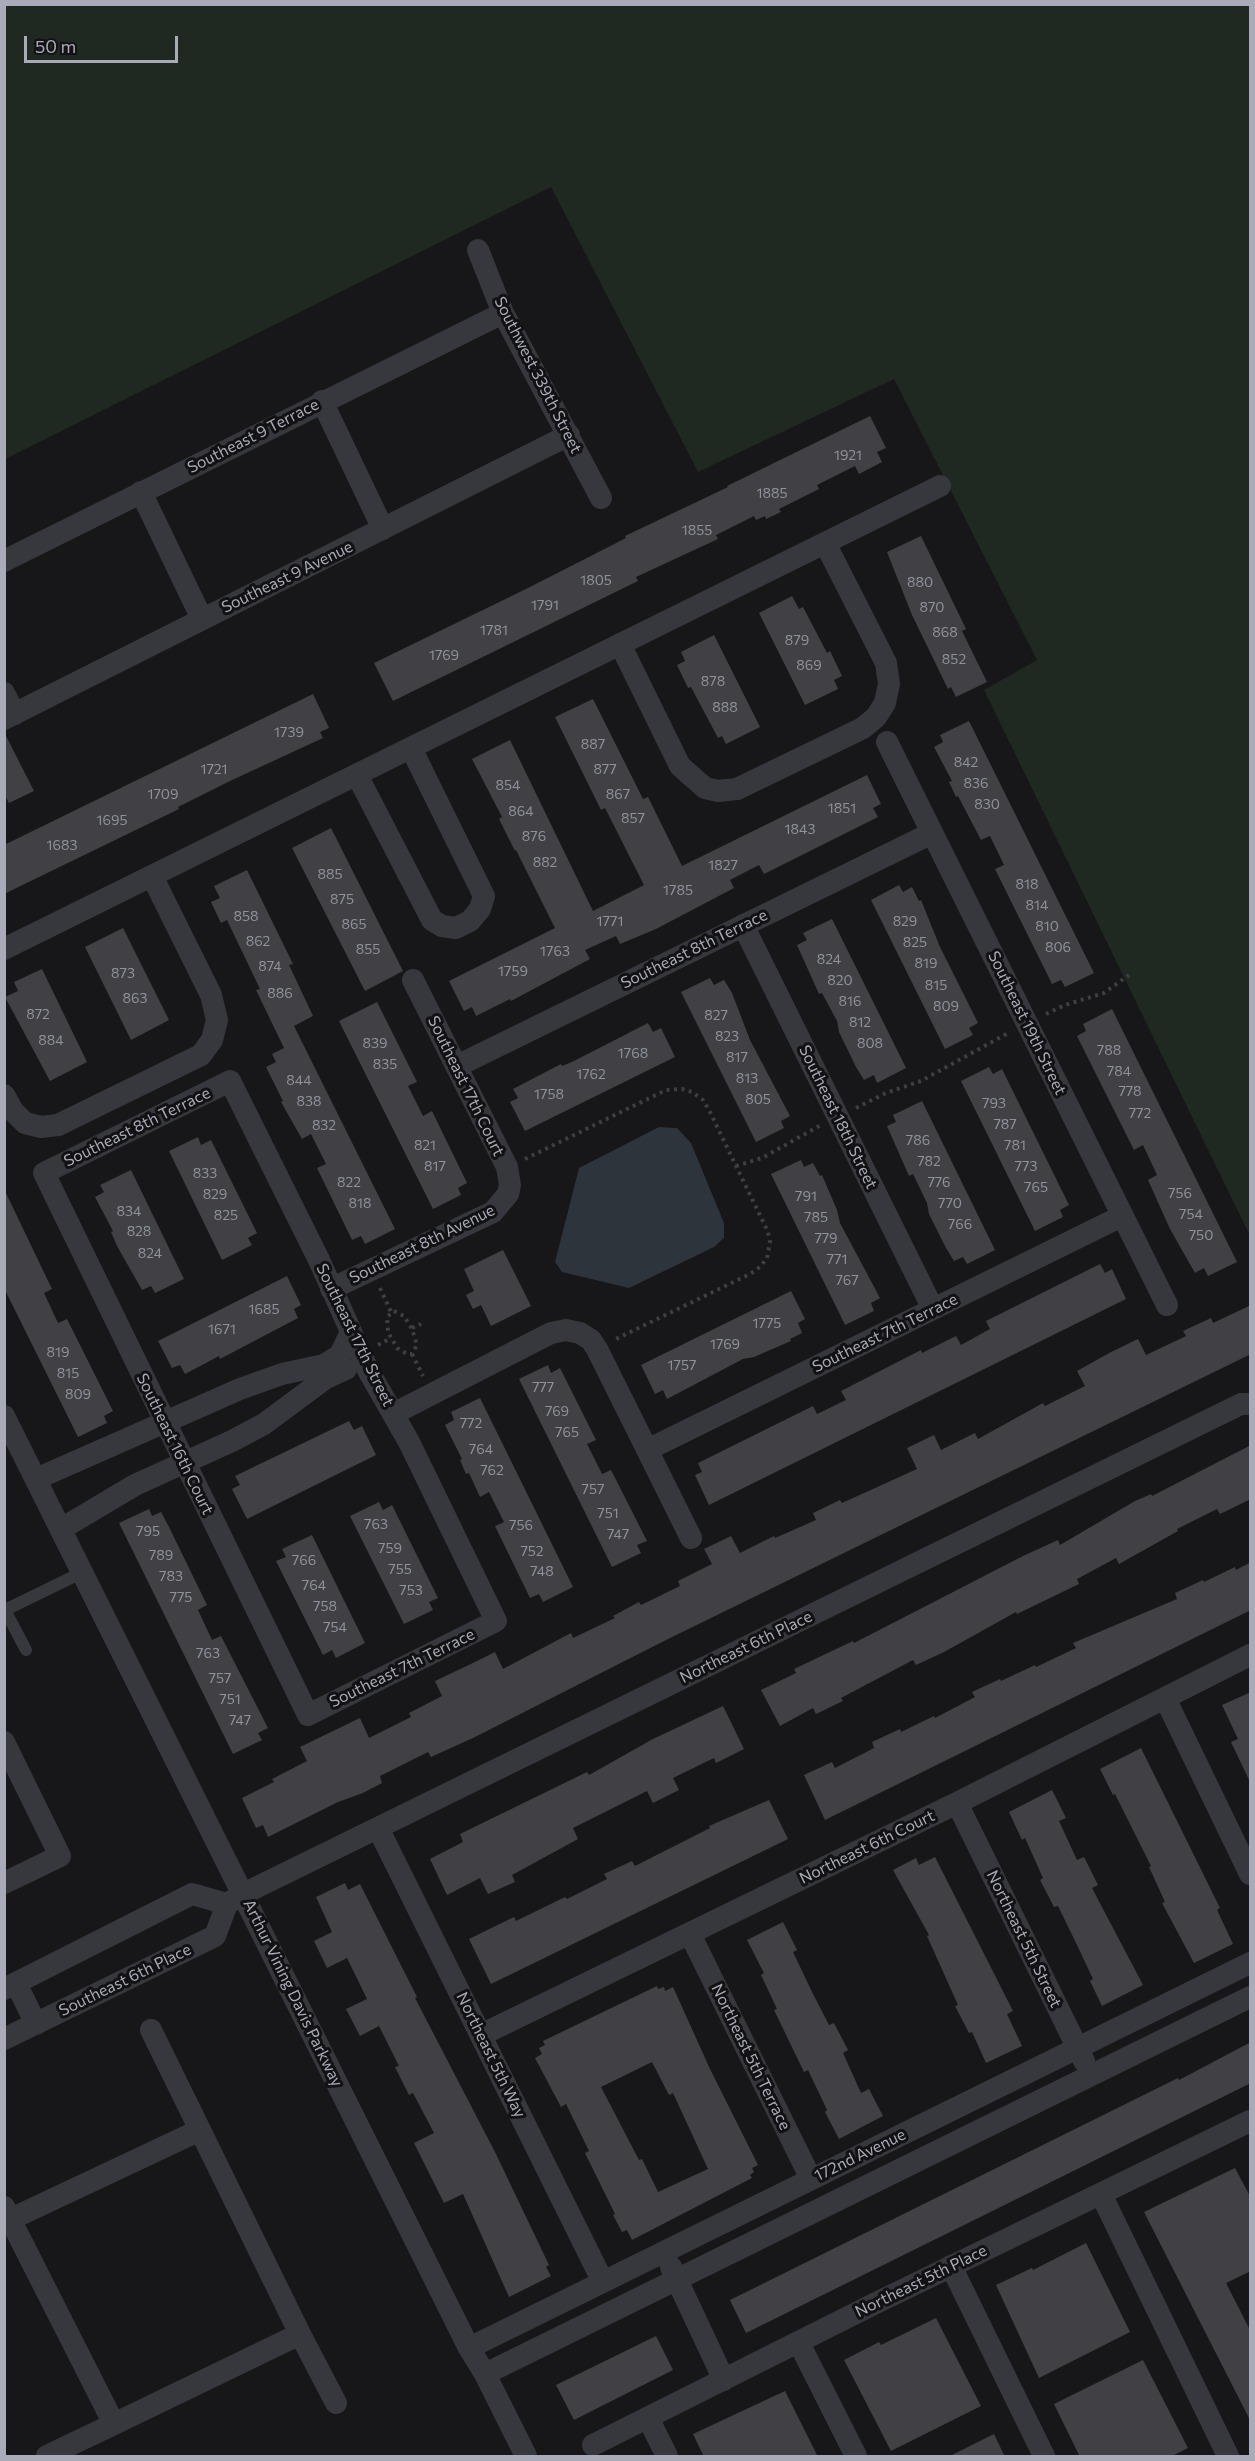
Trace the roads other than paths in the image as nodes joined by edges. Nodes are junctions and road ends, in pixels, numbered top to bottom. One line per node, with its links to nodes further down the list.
1 (478, 249): 2 (street, Southwest 339th Street)
2 (503, 313): 3 (street, Southeast 9 Terrace); 4 (street, Southwest 339th Street)
3 (322, 401): 6 (street, Southeast 9 Terrace); 8 (street)
4 (569, 435): 7 (street, Southwest 339th Street); 8 (street, Southeast 9 Avenue)
5 (940, 486): 9 (street)
6 (141, 492): 10 (street, Southeast 9 Terrace); 11 (street)
7 (601, 498)
8 (383, 529): 11 (street, Southeast 9 Avenue)
9 (825, 543): 12 (street); 12 (street)
10 (4, 561)
11 (202, 619): 14 (street, Southeast 9 Avenue)
12 (620, 644): 16 (street)
13 (4, 693): 14 (street)
14 (10, 717)
15 (887, 742): 18 (street, Southeast 19th Street)
16 (411, 748): 17 (street); 17 (street)
17 (357, 775): 19 (street)
18 (932, 833): 20 (street, Southeast 8th Terrace); 28 (street, Southeast 19th Street)
19 (152, 876): 21 (street); 25 (street)
20 (743, 925): 23 (street, Southeast 8th Terrace); 31 (street, Southeast 18th Street)
21 (4, 949)
22 (413, 980): 23 (street, Southeast 17th Court)
23 (457, 1066): 27 (street, Southeast 17th Court)
24 (230, 1081): 26 (street, Southeast 8th Terrace); 29 (street, Southeast 17th Street)
25 (4, 1095)
26 (44, 1173): 39 (street, Southeast 16th Court)
27 (508, 1194): 29 (street, Southeast 8th Avenue)
28 (1122, 1216): 30 (street, Southeast 19th Street); 31 (street, Southeast 7th Terrace)
29 (331, 1289): 32 (street, Southeast 17th Street)
30 (1167, 1305)
31 (933, 1310): 40 (street, Southeast 7th Terrace)
32 (350, 1334): 33 (street, Southeast 17th Street); 34 (street)
33 (369, 1372): 36 (street); 37 (street, Southeast 17th Street)
34 (269, 1378): 36 (street); 39 (street)
35 (1251, 1404): 54 (street, Northeast 6th Place)
36 (282, 1412): 41 (street)
37 (393, 1414): 40 (street); 47 (street, Southeast 17th Street)
38 (4, 1416): 42 (street, Arthur Vining Davis Parkway)
39 (165, 1423): 41 (street, Southeast 16th Court); 42 (street)
40 (647, 1450): 44 (street)
41 (184, 1462): 43 (street); 51 (street, Southeast 16th Court)
42 (36, 1479): 43 (street, Arthur Vining Davis Parkway)
43 (61, 1529): 45 (street, Arthur Vining Davis Parkway)
44 (691, 1538)
45 (83, 1572): 46 (lane); 57 (street, Arthur Vining Davis Parkway)
46 (5, 1609): 48 (lane)
47 (496, 1621): 51 (street, Southeast 7th Terrace)
48 (26, 1650)
49 (1251, 1655): 50 (street, Northeast 6th Court)
50 (1165, 1698): 53 (street, Northeast 6th Court); 55 (street)
51 (308, 1714)
52 (4, 1742): 56 (street)
53 (957, 1803): 58 (street, Northeast 6th Court); 66 (street, Northeast 5th Street)
54 (378, 1828): 57 (street, Northeast 6th Place); 64 (street, Northeast 5th Way)
55 (1251, 1874)
56 (4, 1883)
57 (235, 1899): 60 (street); 62 (street, Southeast 6th Place); 79 (street, Arthur Vining Davis Parkway)
58 (690, 1934): 64 (street, Northeast 6th Court); 70 (street, Northeast 5th Terrace)
59 (1251, 1963): 66 (street, 172nd Avenue)
60 (10, 1986): 62 (street)
61 (1251, 1997): 67 (street, 172nd Avenue)
62 (36, 2024): 65 (street, Southeast 6th Place)
63 (151, 2030): 69 (street)
64 (481, 2035): 76 (street, Northeast 5th Way)
65 (4, 2039)
66 (1078, 2048): 67 (street, Northeast 5th Street); 70 (street, 172nd Avenue)
67 (1091, 2075): 75 (street, 172nd Avenue)
68 (1249, 2125): 71 (street, Northeast 5th Place)
69 (200, 2130): 72 (street); 77 (street)
70 (811, 2179): 73 (street, 172nd Avenue)
71 (1101, 2194): 74 (street, Northeast 5th Place); 91 (street)
72 (8, 2213): 84 (street)
73 (664, 2252): 75 (street); 76 (street, 172nd Avenue)
74 (951, 2266): 78 (street, Northeast 5th Place); 90 (street)
75 (676, 2279): 80 (street, 172nd Avenue); 81 (street)
76 (603, 2282): 79 (street, 172nd Avenue)
77 (300, 2334): 82 (street); 84 (street)
78 (799, 2343): 81 (street, Northeast 5th Place); 89 (street)
79 (469, 2348): 80 (street, Arthur Vining Davis Parkway)
80 (485, 2374): 87 (street, Arthur Vining Davis Parkway)
81 (724, 2380): 83 (street, Northeast 5th Place)
82 (336, 2403)
83 (648, 2418): 85 (street, Northeast 5th Place); 88 (street)
84 (114, 2424): 86 (street)
85 (593, 2445)
86 (47, 2457)
87 (526, 2457)
88 (668, 2457)
89 (856, 2457)
90 (1044, 2457)
91 (1228, 2457)

